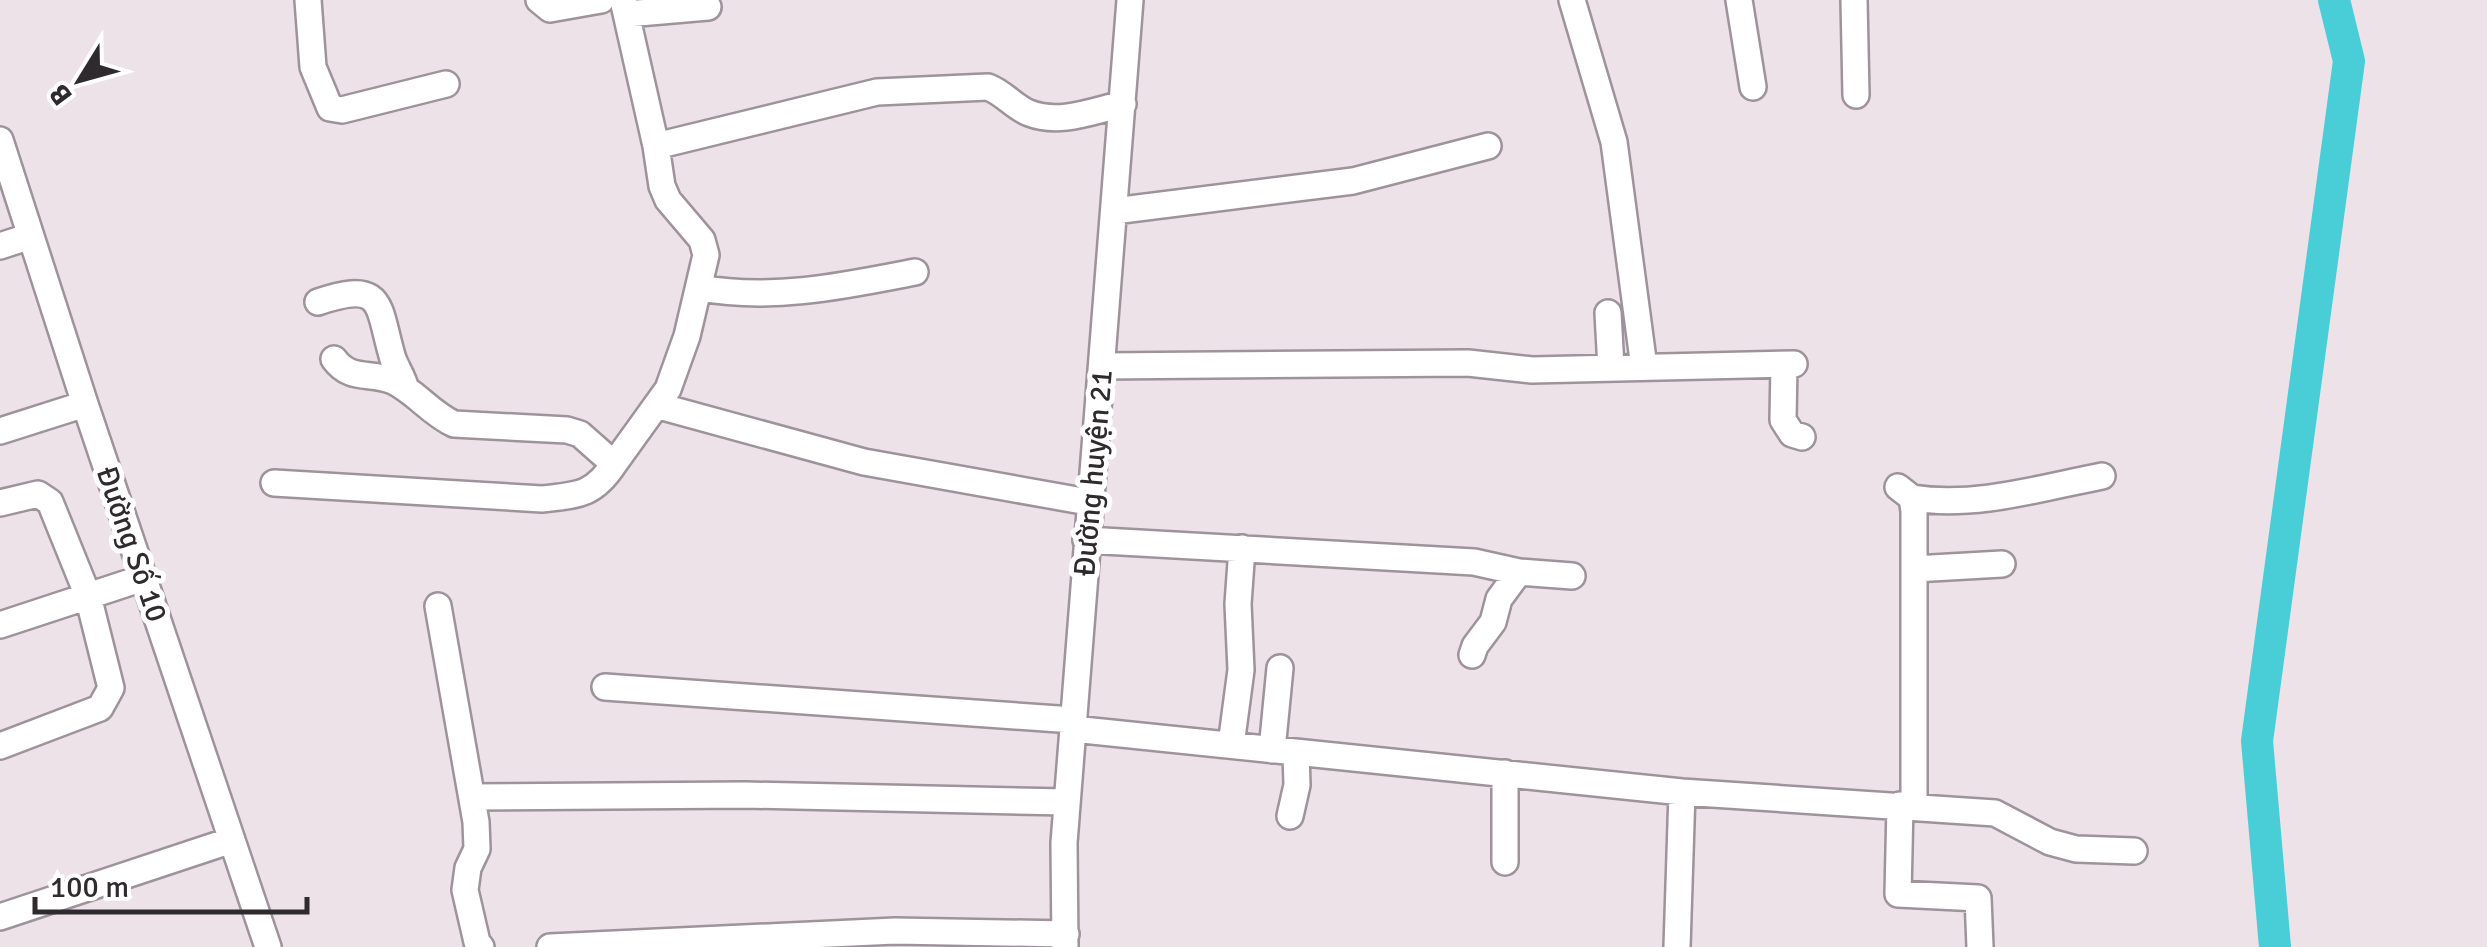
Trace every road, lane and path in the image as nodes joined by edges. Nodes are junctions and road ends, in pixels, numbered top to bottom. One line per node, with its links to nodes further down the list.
1 (308, 0): 10 (street)
2 (539, 0): 3 (street)
3 (601, 0)
4 (1130, 0): 13 (street, Đường huyện 21)
5 (1572, 0): 26 (street)
6 (1739, 0): 11 (street)
7 (1854, 0): 12 (street)
8 (708, 6): 9 (street)
9 (625, 7): 15 (street)
10 (446, 84)
11 (1753, 87)
12 (1856, 95)
13 (1124, 104): 15 (street); 17 (street, Đường huyện 21)
14 (0, 140): 18 (street, Đường Số 10)
15 (656, 146): 21 (street)
16 (1488, 146): 17 (street)
17 (1114, 211): 25 (street, Đường huyện 21)
18 (31, 236): 19 (street); 29 (street, Đường Số 10)
19 (0, 246)
20 (916, 272): 21 (street)
21 (700, 288): 30 (street)
22 (318, 302): 28 (street)
23 (1608, 313): 27 (street)
24 (334, 359): 28 (street)
25 (1102, 366): 27 (street); 37 (street, Đường huyện 21)
26 (1644, 367): 27 (street); 32 (street)
27 (1611, 368)
28 (406, 389): 33 (street)
29 (85, 404): 31 (street); 44 (street, Đường Số 10)
30 (658, 406): 33 (street); 37 (street)
31 (0, 431)
32 (1802, 437)
33 (614, 464): 35 (street)
34 (2102, 476): 41 (street)
35 (274, 483)
36 (0, 502): 45 (street)
37 (1088, 502): 38 (street, Đường huyện 21)
38 (1086, 540): 39 (street); 51 (street, Đường huyện 21)
39 (1242, 548): 42 (street); 52 (street)
40 (2002, 564): 41 (street)
41 (1914, 569): 59 (street)
42 (1519, 572): 43 (street); 48 (street)
43 (1572, 576)
44 (143, 578): 45 (street); 61 (street, Đường Số 10)
45 (88, 596): 47 (street); 53 (street)
46 (438, 606): 57 (street)
47 (0, 625)
48 (1472, 655)
49 (1280, 668): 54 (street)
50 (605, 687): 51 (street)
51 (1073, 725): 52 (street); 58 (street, Đường huyện 21)
52 (1230, 745): 54 (street)
53 (0, 746)
54 (1284, 751): 55 (street); 60 (street)
55 (1504, 773): 56 (street); 63 (street)
56 (1682, 792): 59 (street); 69 (street)
57 (472, 797): 58 (street); 67 (street)
58 (1067, 802): 65 (street, Đường huyện 21)
59 (1907, 805): 62 (street); 70 (street)
60 (1290, 816)
61 (232, 840): 64 (street); 66 (street, Đường Số 10)
62 (2134, 851)
63 (1505, 862)
64 (0, 917)
65 (1065, 941): 68 (street)
66 (268, 947)
67 (481, 947)
68 (550, 947)
69 (1678, 947)
70 (1980, 947)

